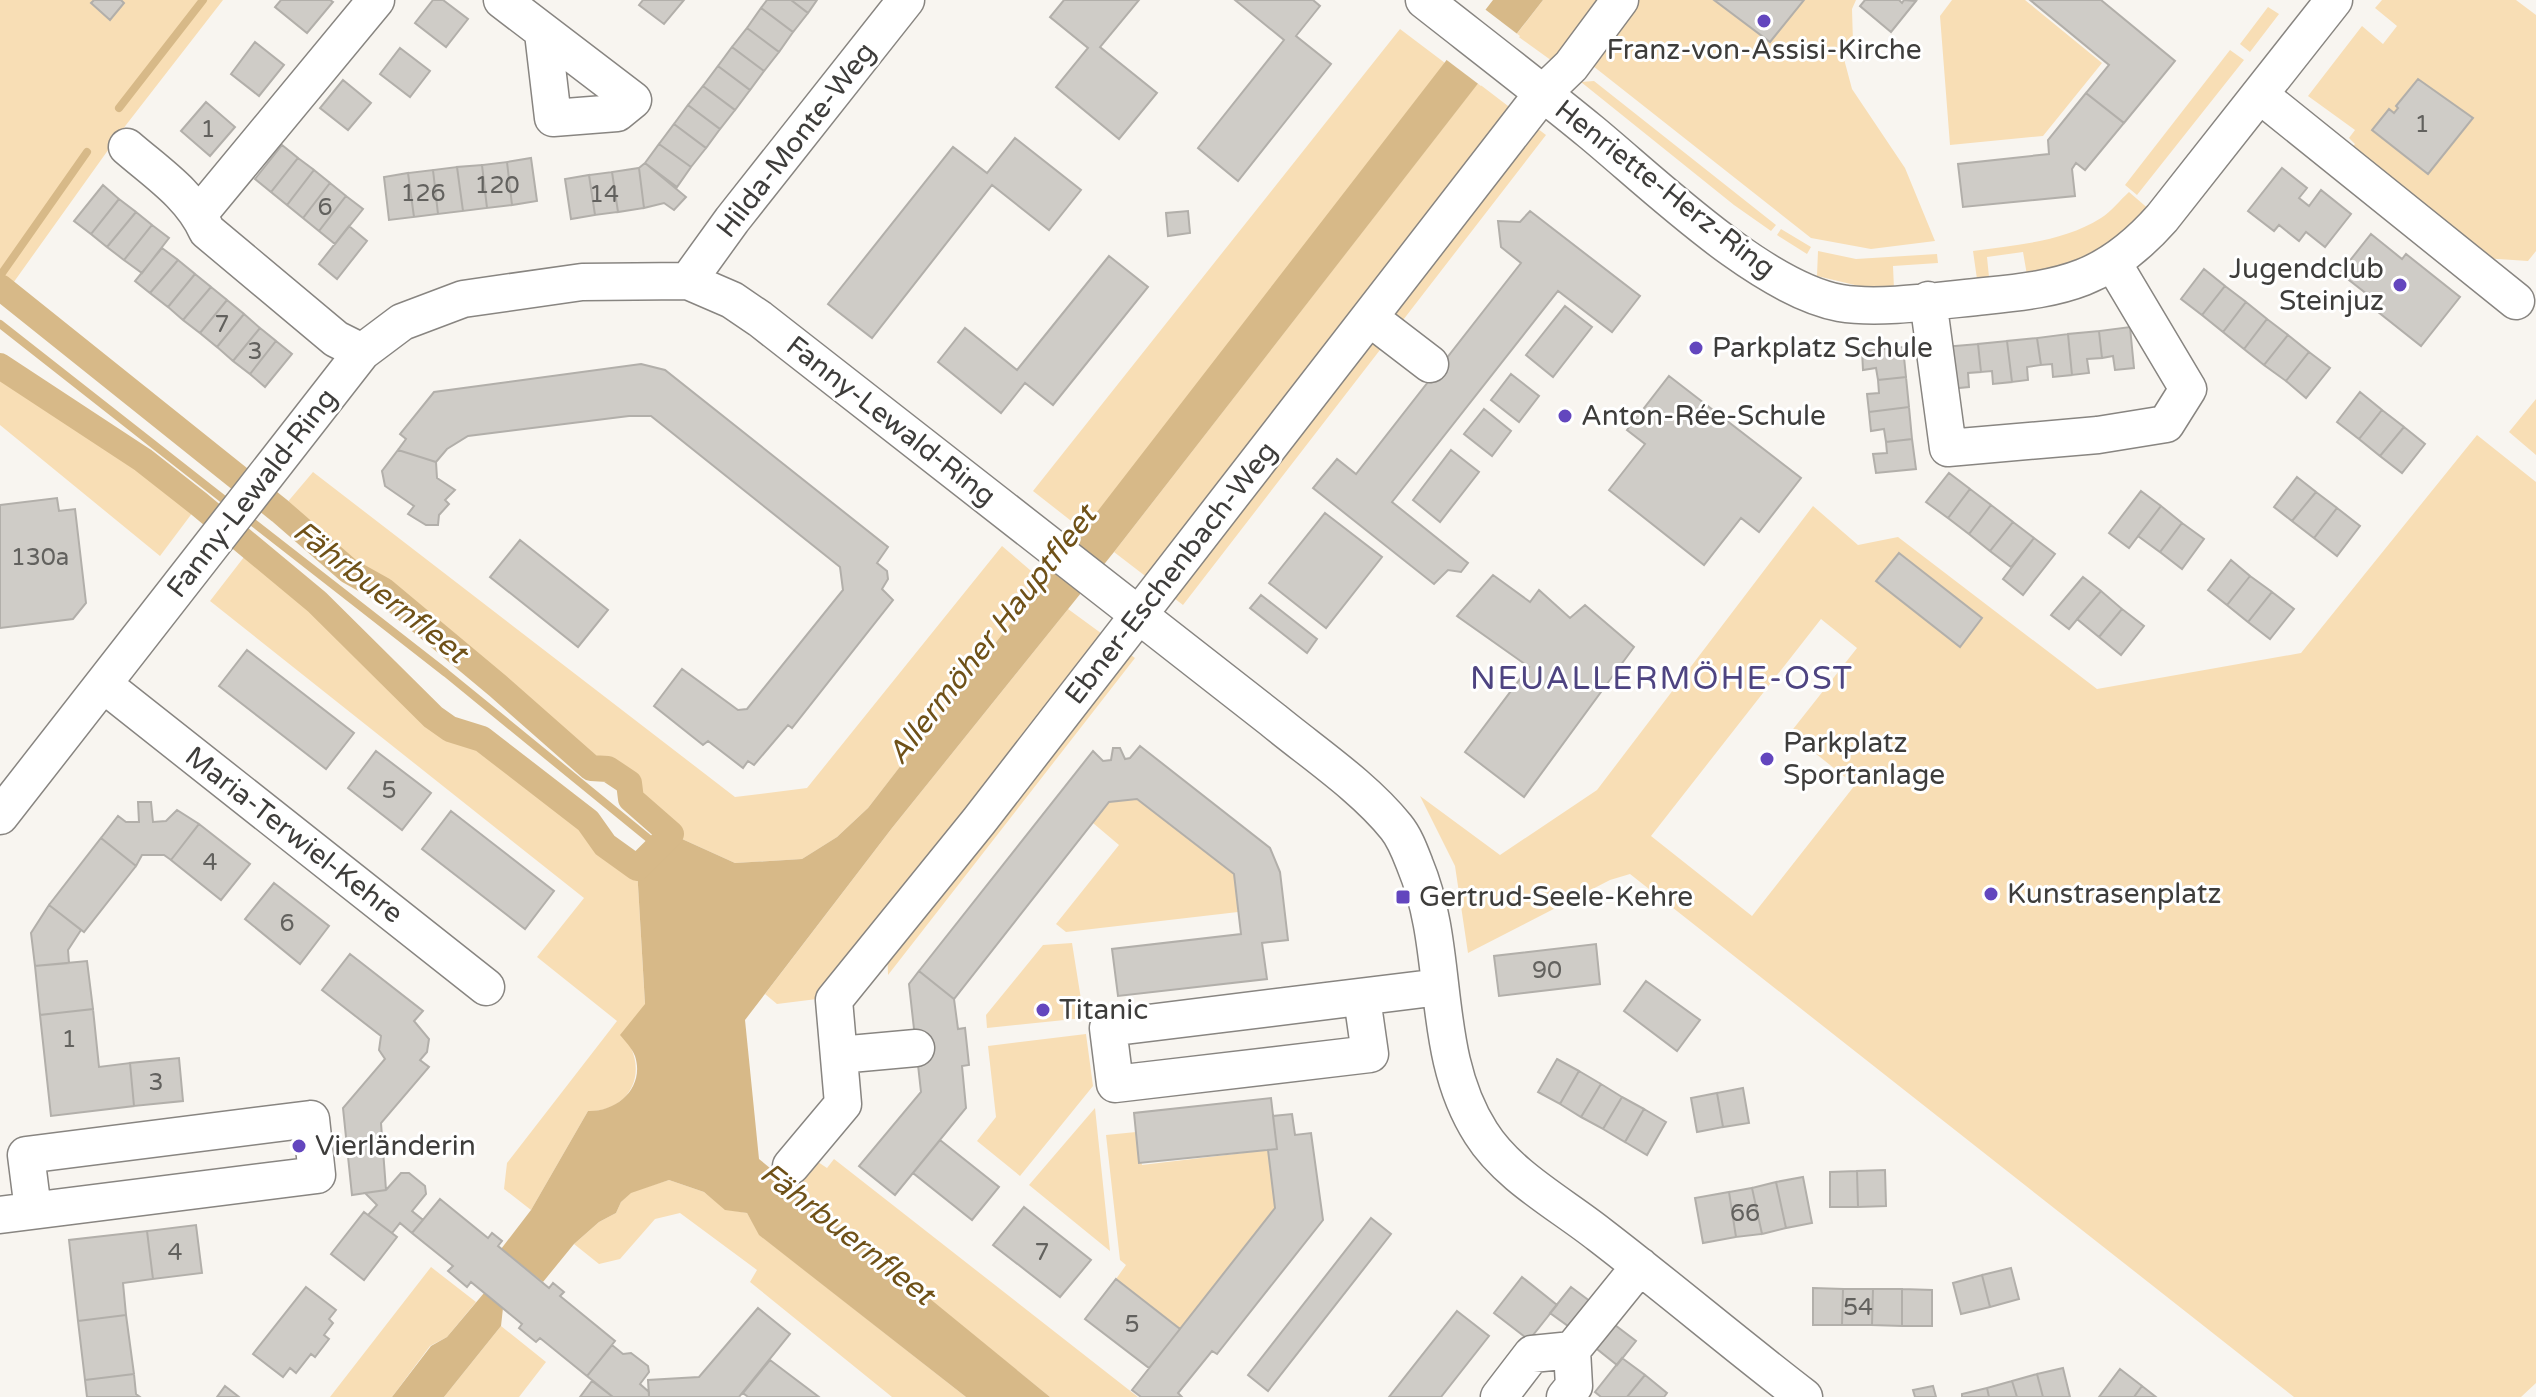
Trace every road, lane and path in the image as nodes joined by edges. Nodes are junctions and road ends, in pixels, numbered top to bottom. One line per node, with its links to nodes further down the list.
1 (376, 0): 11 (street)
2 (502, 0): 7 (street)
3 (906, 0): 13 (street, Hilda-Monte-Weg)
4 (1620, 0): 8 (street, Ebner-Eschenbach-Weg)
5 (2334, 0): 9 (street, Henriette-Herz-Ring)
6 (1436, 9): 8 (street, Henriette-Herz-Ring)
7 (543, 33)
8 (1536, 87): 14 (street, Henriette-Herz-Ring); 16 (street, Ebner-Eschenbach-Weg)
9 (2260, 95): 12 (street, Henriette-Herz-Ring); 15 (street)
10 (127, 147): 11 (street)
11 (199, 214): 17 (street)
12 (2113, 263): 14 (street, Henriette-Herz-Ring); 14 (street)
13 (688, 281): 17 (street, Fanny-Lewald-Ring); 19 (street, Fanny-Lewald-Ring)
14 (1928, 300)
15 (2516, 301)
16 (1370, 318): 18 (street); 19 (street, Ebner-Eschenbach-Weg)
17 (362, 352): 20 (street, Fanny-Lewald-Ring)
18 (1430, 364)
19 (1139, 615): 23 (street, Fanny-Lewald-Ring); 26 (street, Ebner-Eschenbach-Weg)
20 (103, 684): 21 (street, Fanny-Lewald-Ring); 22 (street, Maria-Terwiel-Kehre)
21 (0, 816)
22 (486, 987)
23 (1440, 987): 24 (street); 29 (street, Fanny-Lewald-Ring)
24 (1362, 998): 24 (street)
25 (916, 1048): 26 (street)
26 (839, 1055): 27 (street, Ebner-Eschenbach-Weg)
27 (791, 1166)
28 (17, 1213): 28 (street)
29 (1640, 1266): 30 (street); 33 (street, Fanny-Lewald-Ring)
30 (1572, 1350): 31 (street); 32 (street)
31 (1499, 1397)
32 (1565, 1397)
33 (1804, 1397)

